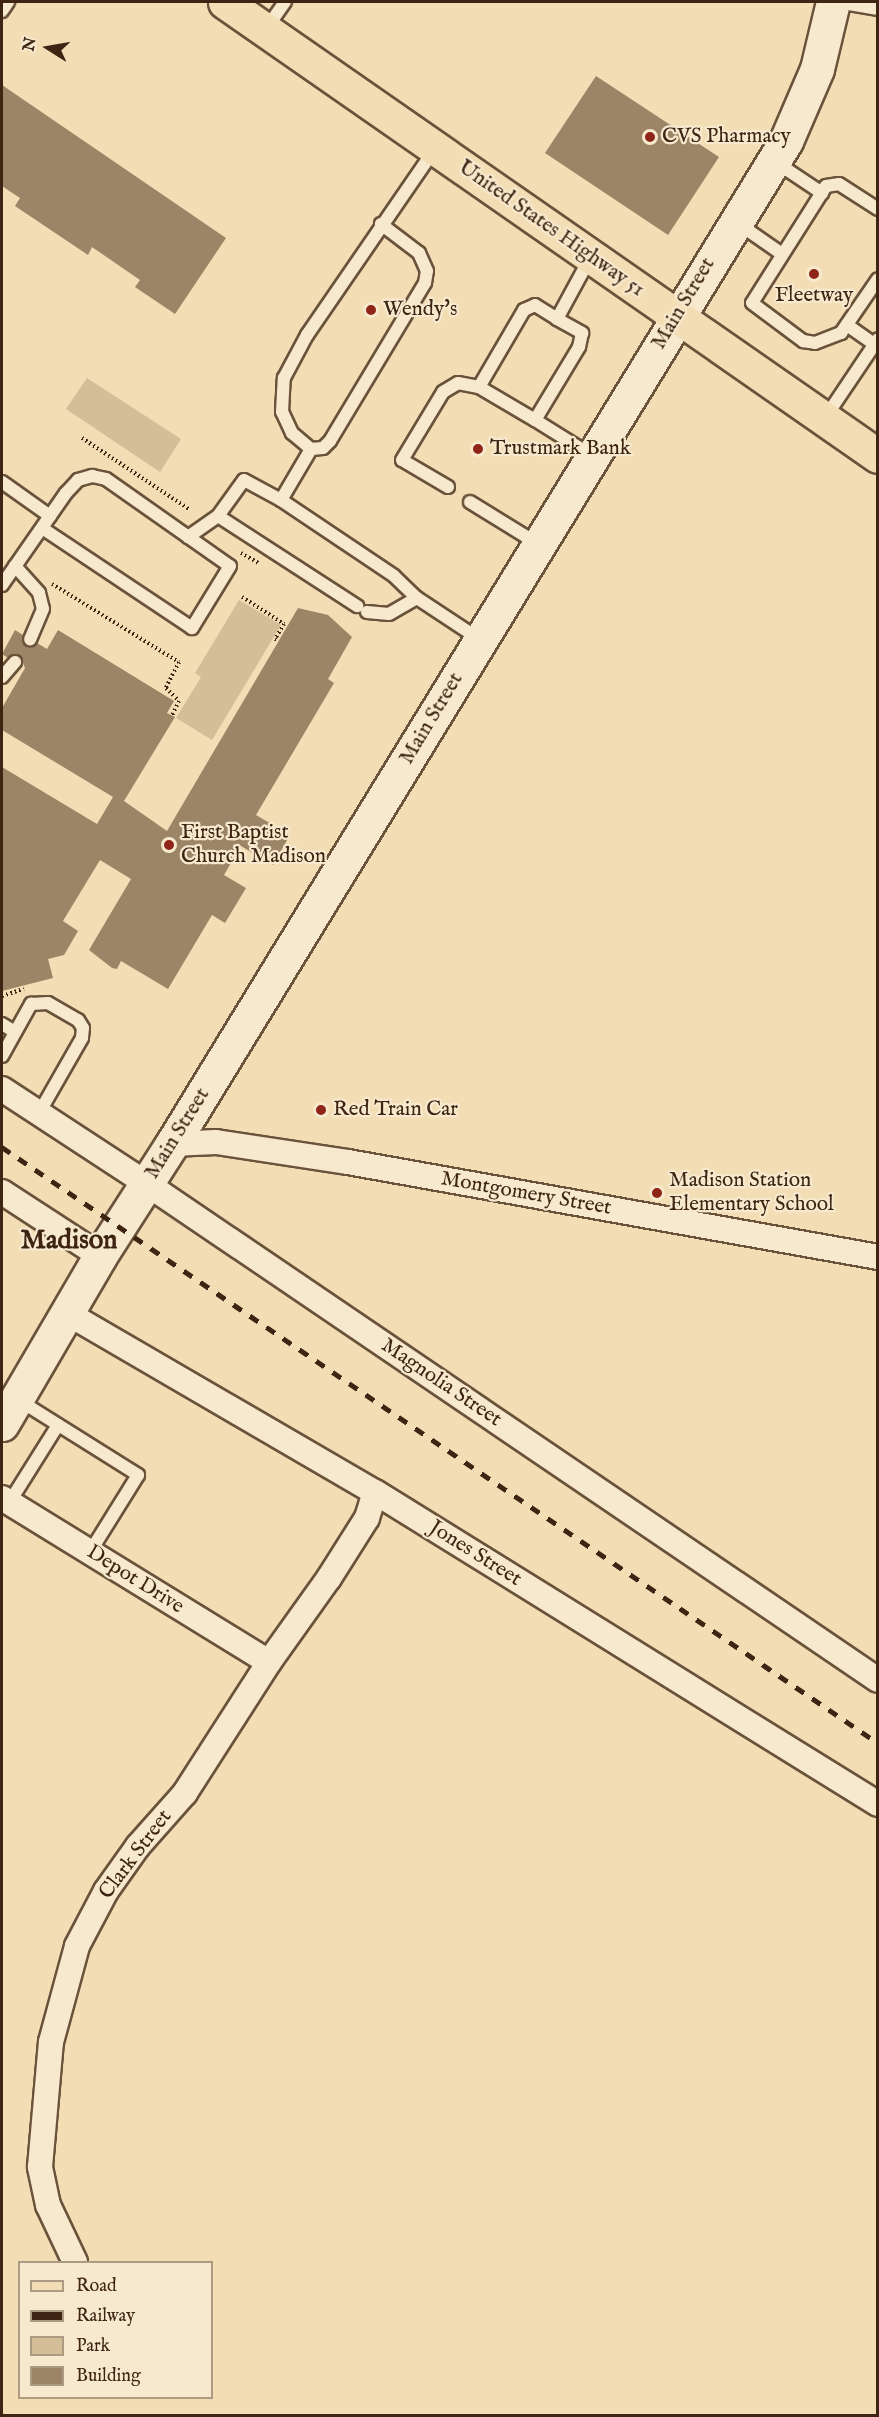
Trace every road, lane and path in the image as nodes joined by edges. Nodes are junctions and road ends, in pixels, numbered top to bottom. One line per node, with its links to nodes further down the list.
1 (8, 2): 6 (lane)
2 (225, 2): 7 (main road, United States Highway 51)
3 (285, 2): 7 (lane)
4 (835, 2): 5 (lane); 9 (street, Main Street)
5 (878, 9)
6 (2, 11)
7 (265, 30): 8 (main road, United States Highway 51)
8 (435, 149): 13 (lane); 15 (main road, United States Highway 51)
9 (773, 160): 10 (lane); 12 (street, Main Street)
10 (822, 193): 11 (lane); 14 (lane)
11 (878, 208)
12 (735, 222): 14 (lane); 17 (street, Main Street)
13 (381, 224): 25 (lane); 25 (lane)
14 (782, 254): 19 (lane)
15 (591, 257): 17 (main road, United States Highway 51); 18 (lane)
16 (878, 279): 19 (lane)
17 (677, 317): 22 (main road, United States Highway 51); 26 (street, Main Street)
18 (557, 319): 21 (lane); 23 (lane)
19 (847, 325): 20 (lane)
20 (876, 343): 22 (lane)
21 (479, 387): 23 (lane); 29 (lane)
22 (824, 419): 27 (main road, United States Highway 51)
23 (535, 420): 26 (lane)
24 (82, 438): 32 (path)
25 (310, 449): 30 (lane)
26 (592, 456): 37 (street, Main Street)
27 (878, 456)
28 (2, 483): 33 (lane)
29 (448, 487)
30 (281, 500): 34 (lane); 42 (lane)
31 (470, 502): 37 (lane)
32 (189, 509)
33 (50, 516): 35 (lane); 36 (lane)
34 (218, 516): 36 (lane); 42 (lane)
35 (42, 528): 36 (lane); 38 (lane)
36 (188, 537)
37 (539, 544): 44 (street, Main Street)
38 (15, 566): 40 (lane); 43 (lane)
39 (49, 582): 48 (path)
40 (2, 585)
41 (242, 597): 45 (path)
42 (417, 598): 44 (lane)
43 (30, 639)
44 (480, 640): 54 (street, Main Street)
45 (279, 641)
46 (15, 662): 47 (lane)
47 (2, 677)
48 (172, 716)
49 (2, 1024): 50 (lane)
50 (15, 1032): 51 (lane); 53 (lane)
51 (2, 1056)
52 (2, 1089): 53 (street, Magnolia Street)
53 (39, 1113): 55 (street, Magnolia Street)
54 (172, 1144): 55 (street, Main Street); 58 (street, Montgomery Street)
55 (147, 1184): 57 (street, Main Street); 66 (street, Magnolia Street)
56 (2, 1192): 57 (street)
57 (100, 1256): 59 (street, Main Street)
58 (878, 1257)
59 (67, 1313): 60 (street, Main Street); 62 (street, Jones Street)
60 (9, 1411): 61 (lane)
61 (58, 1425): 63 (lane); 64 (lane)
62 (375, 1492): 65 (street, Clark Street); 67 (street, Jones Street)
63 (5, 1500): 64 (street, Depot Drive)
64 (90, 1552): 65 (street, Depot Drive)
65 (268, 1662): 68 (street, Clark Street)
66 (878, 1680)
67 (878, 1804)
68 (75, 2261)

